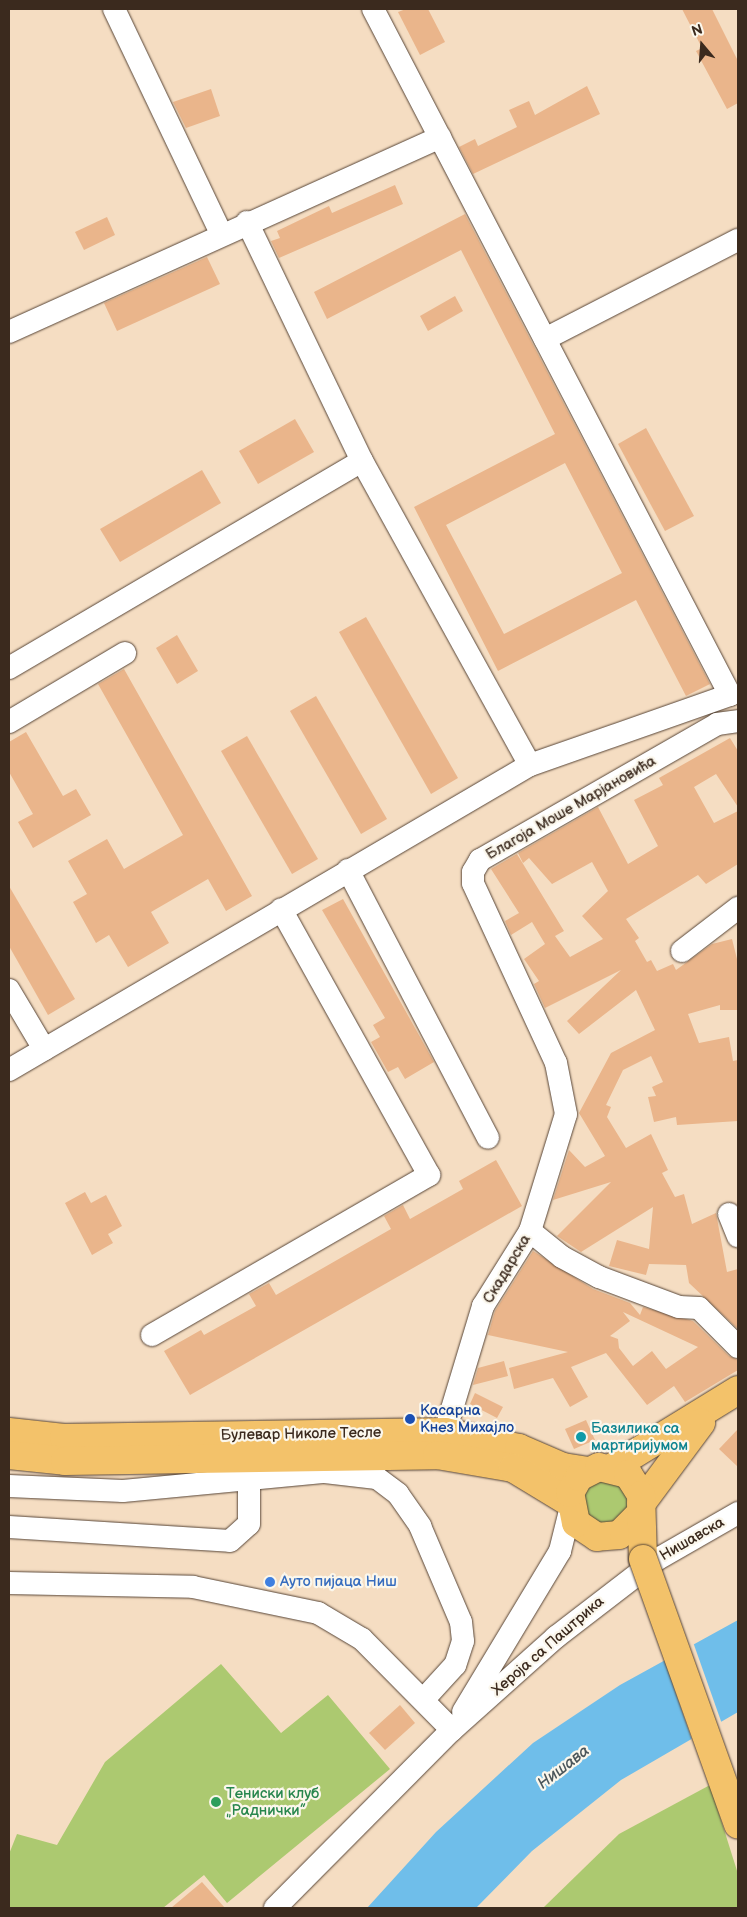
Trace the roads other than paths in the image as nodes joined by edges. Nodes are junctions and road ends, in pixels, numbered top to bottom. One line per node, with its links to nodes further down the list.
1 (114, 9): 5 (street)
2 (373, 9): 3 (street)
3 (440, 137): 4 (street); 8 (street)
4 (247, 222): 5 (street); 9 (street)
5 (221, 234): 7 (street)
6 (738, 240): 8 (street)
7 (9, 332)
8 (545, 339): 12 (street)
9 (362, 462): 11 (street); 15 (street)
10 (125, 654): 14 (street)
11 (9, 668)
12 (734, 703): 15 (street)
13 (738, 720): 21 (street, Благоја Моше Марјановића)
14 (9, 722)
15 (530, 765): 16 (street)
16 (348, 870): 17 (street); 24 (street)
17 (281, 909): 22 (street); 28 (street)
18 (737, 913): 19 (street)
19 (682, 951)
20 (9, 990): 22 (street)
21 (550, 1048): 26 (street, Скадарска)
22 (44, 1049): 23 (street)
23 (9, 1070)
24 (488, 1138)
25 (729, 1214): 27 (street)
26 (530, 1231): 29 (street); 33 (street, Скадарска)
27 (738, 1236)
28 (152, 1334)
29 (738, 1346)
30 (738, 1390): 31 (main road)
31 (709, 1412): 35 (main road); 39 (main road)
32 (9, 1432): 33 (main road, Булевар Николе Тесле)
33 (445, 1432): 35 (main road, Булевар Николе Тесле)
34 (9, 1455): 38 (main road, Булевар Николе Тесле)
35 (600, 1469): 38 (main road); 39 (main road, Булевар Николе Тесле)
36 (250, 1480): 37 (street); 41 (street); 45 (street)
37 (9, 1486)
38 (570, 1507): 42 (main road, Булевар Николе Тесле); 46 (street, Хероја са Паштрика)
39 (640, 1510): 42 (main road); 43 (main road, Булевар Николе Тесле)
40 (738, 1513): 43 (street, Нишавска)
41 (9, 1527)
42 (610, 1538): 43 (main road, Булевар Николе Тесле)
43 (645, 1563): 46 (street, Хероја са Паштрика); 47 (main road, bridge)
44 (9, 1583): 45 (street)
45 (424, 1699): 46 (street)
46 (452, 1730): 48 (street, Хероја са Паштрика)
47 (738, 1826)
48 (274, 1908)

